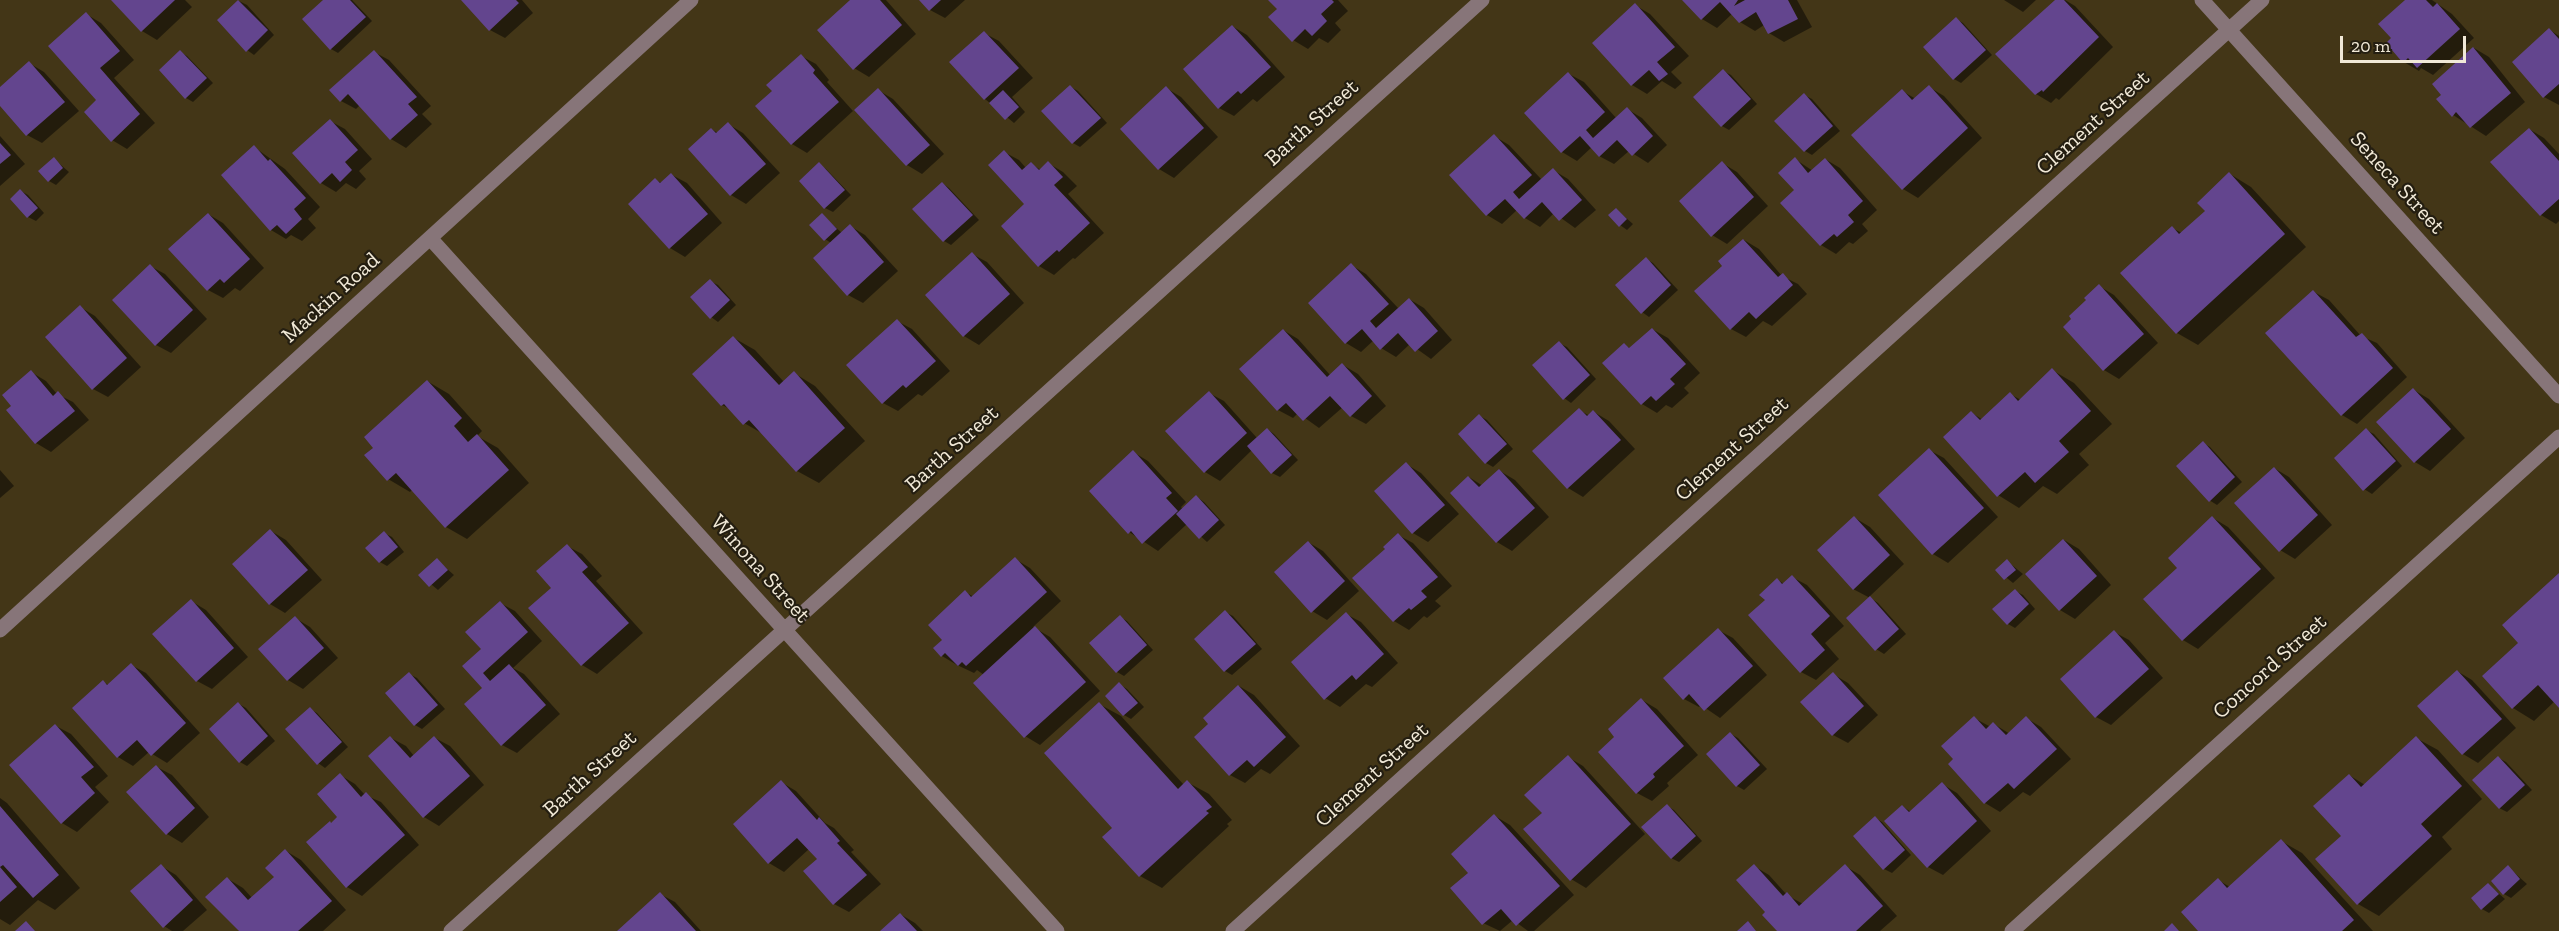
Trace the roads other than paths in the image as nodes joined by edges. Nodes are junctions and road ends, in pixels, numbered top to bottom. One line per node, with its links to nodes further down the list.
1 (691, 0): 6 (street, Mackin Road)
2 (1482, 0): 10 (street, Barth Street)
3 (2202, 0): 5 (street, Seneca Street)
4 (2262, 0): 5 (street, Clement Street)
5 (2229, 30): 7 (street, Seneca Street); 13 (street, Clement Street)
6 (430, 238): 9 (street, Mackin Road); 10 (street, Winona Street)
7 (2559, 396)
8 (2559, 437): 14 (street, Concord Street)
9 (0, 630)
10 (785, 630): 11 (street, Barth Street); 12 (street, Winona Street)
11 (451, 931)
12 (1057, 931)
13 (1233, 931)
14 (2012, 931)

